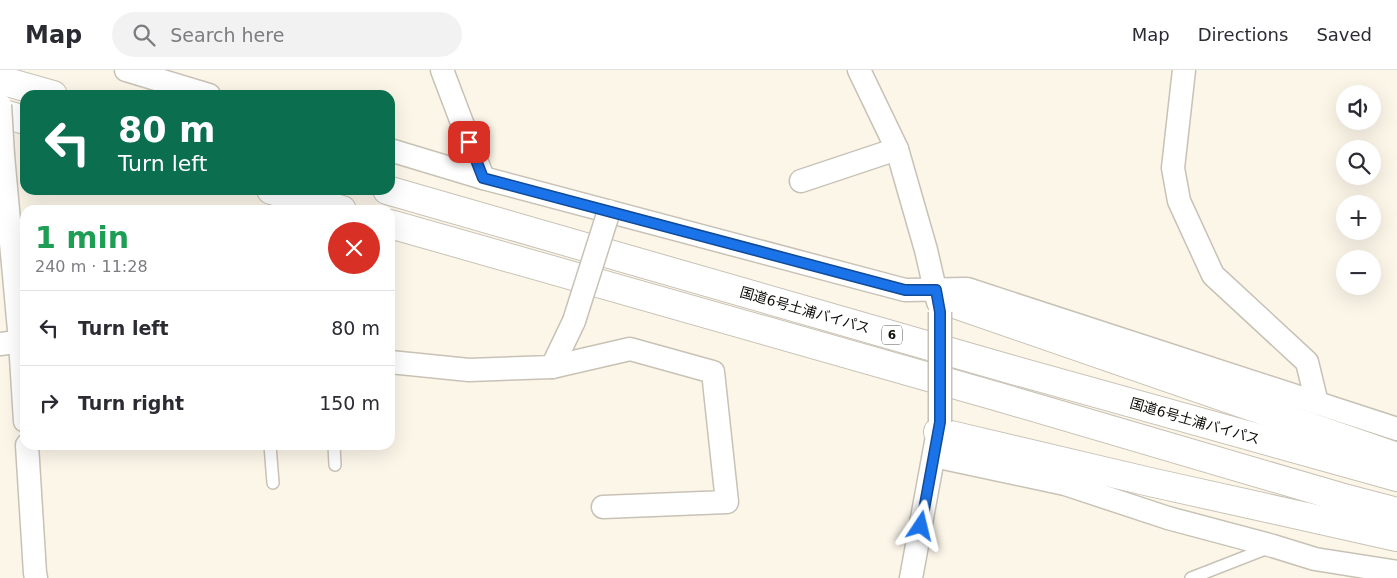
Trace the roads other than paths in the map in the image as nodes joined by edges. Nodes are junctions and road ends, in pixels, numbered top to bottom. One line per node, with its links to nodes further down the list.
1 (126, 70): 7 (street)
2 (442, 70): 14 (street)
3 (859, 70): 11 (street)
4 (1184, 70): 26 (street)
5 (0, 80): 6 (highway)
6 (35, 90)
7 (192, 90)
8 (0, 105): 13 (street, bridge)
9 (0, 113): 10 (highway)
10 (20, 119)
11 (897, 150): 15 (street); 21 (street)
12 (395, 152): 14 (street)
13 (2, 162): 22 (street)
14 (483, 178): 19 (street)
15 (801, 181)
16 (395, 192): 34 (highway, 国道6号土浦バイパス / 6)
17 (289, 195): 18 (highway)
18 (324, 205)
19 (609, 211): 21 (street); 24 (street, bridge)
20 (395, 225): 37 (highway, 6)
21 (938, 301): 26 (street); 28 (street, bridge); 32 (highway)
22 (15, 342): 25 (street)
23 (395, 363): 24 (street)
24 (552, 367): 36 (street)
25 (20, 381)
26 (1317, 403): 27 (street)
27 (1397, 429)
28 (937, 437): 38 (highway); 39 (street); 42 (street)
29 (26, 450): 41 (street)
30 (270, 450): 35 (lane)
31 (334, 450): 33 (lane)
32 (1397, 457)
33 (335, 465)
34 (1397, 477)
35 (273, 483)
36 (603, 507)
37 (1397, 512)
38 (1397, 537)
39 (1273, 546): 40 (street); 43 (lane)
40 (1397, 572)
41 (36, 578)
42 (911, 578)
43 (1191, 578)

